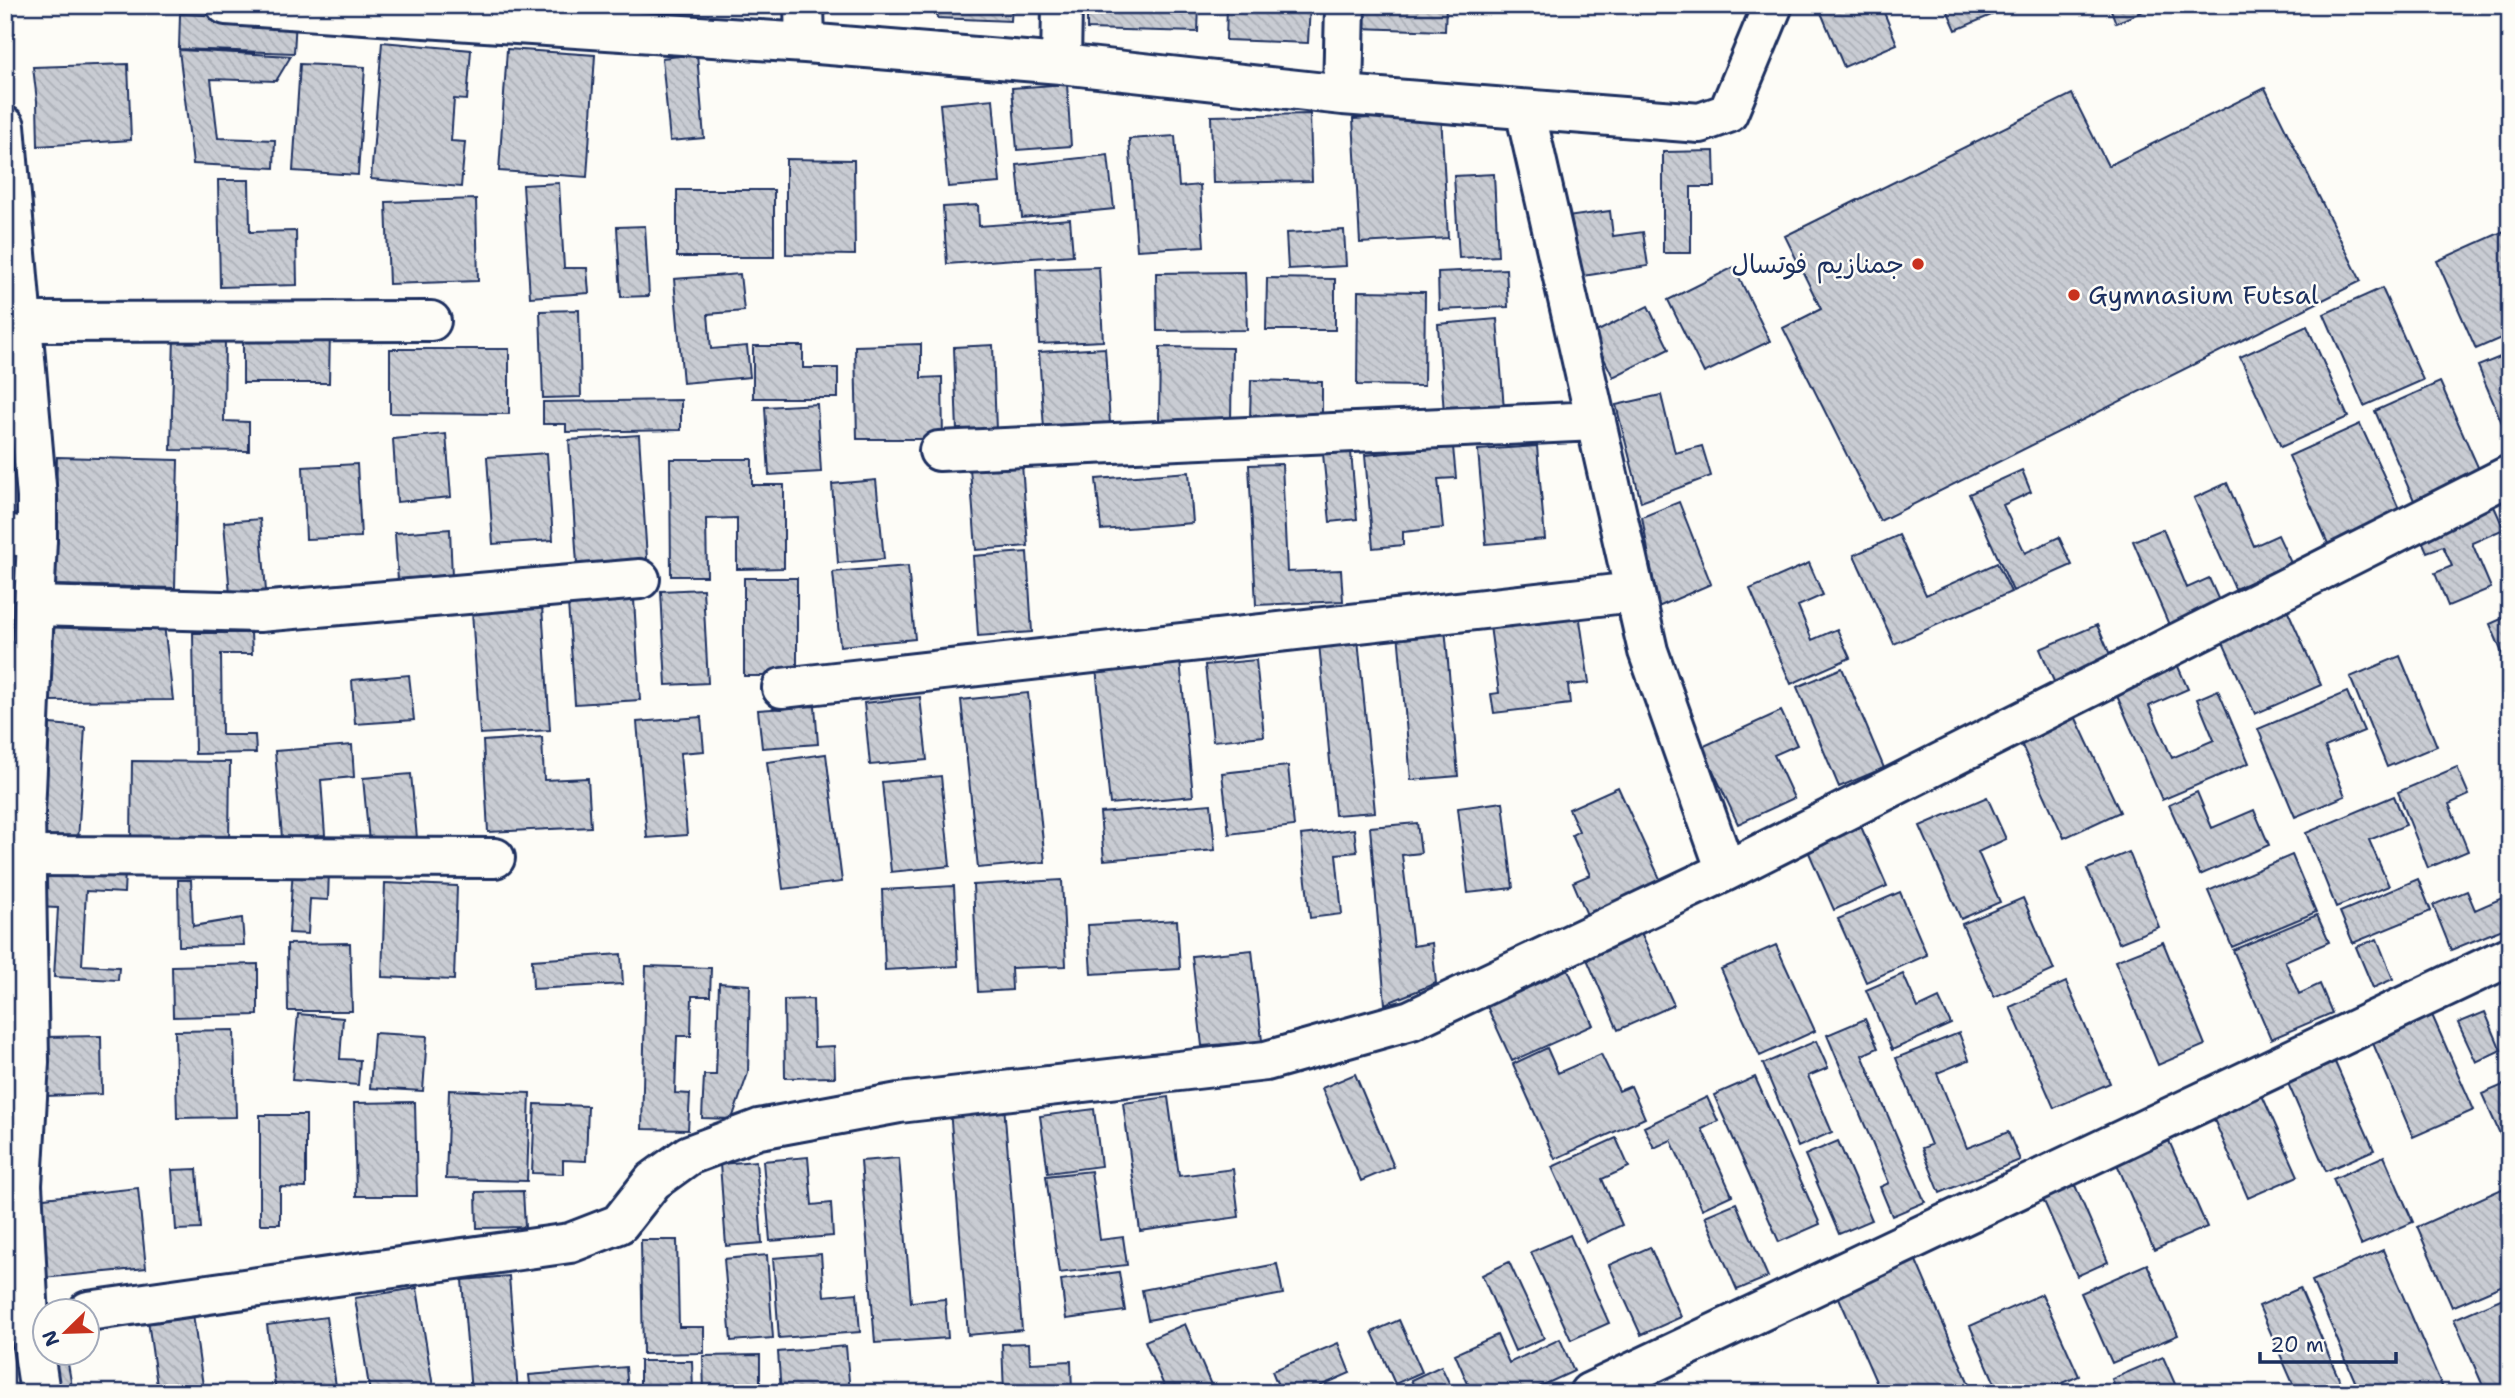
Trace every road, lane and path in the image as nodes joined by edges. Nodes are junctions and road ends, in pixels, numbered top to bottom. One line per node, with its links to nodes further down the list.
1 (226, 5): 6 (street)
2 (804, 5): 6 (street)
3 (1062, 5): 7 (street)
4 (1345, 5): 8 (street)
5 (1773, 5): 9 (street)
6 (805, 43): 7 (street)
7 (1061, 64): 8 (street)
8 (1343, 95): 9 (street)
9 (1525, 110): 14 (street)
10 (5, 126): 11 (street)
11 (11, 257): 13 (street)
12 (431, 321): 13 (street)
13 (22, 322): 17 (street)
14 (1596, 421): 15 (street); 19 (street)
15 (939, 451)
16 (2510, 475): 25 (street)
17 (21, 536): 20 (street)
18 (640, 579): 20 (street)
19 (1634, 592): 21 (street); 25 (street)
20 (34, 606): 22 (street)
21 (782, 688)
22 (15, 813): 23 (street)
23 (26, 856): 24 (street); 27 (street)
24 (495, 858)
25 (1726, 871): 28 (street)
26 (2510, 956): 31 (street)
27 (17, 1062): 29 (street)
28 (102, 1309)
29 (27, 1319): 30 (street)
30 (40, 1393)
31 (1589, 1393)

